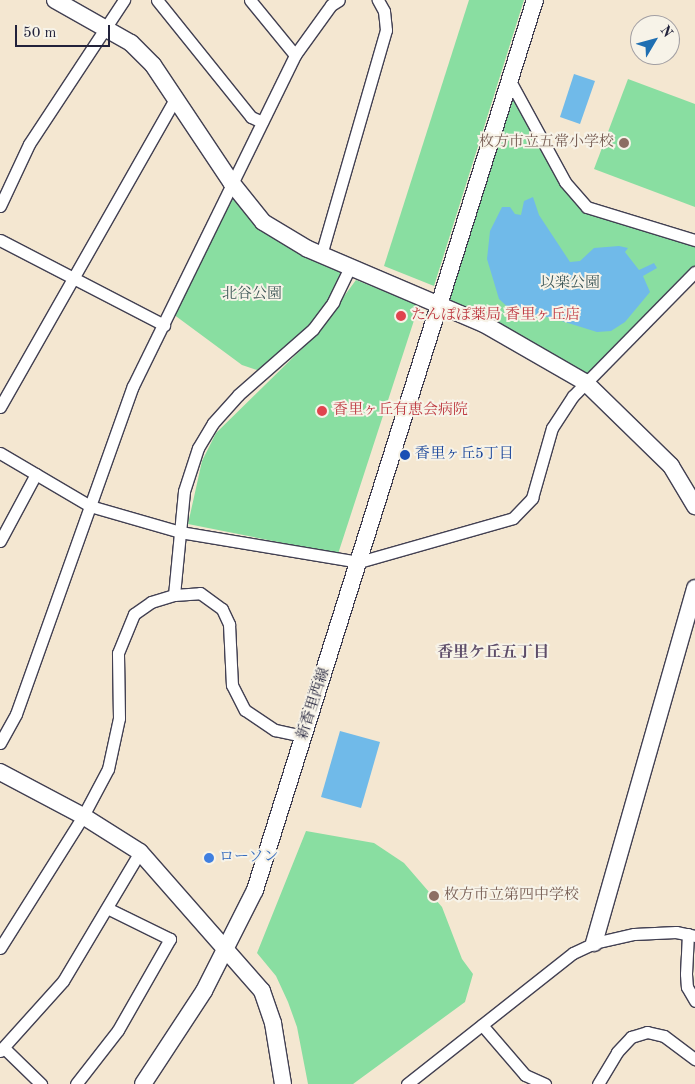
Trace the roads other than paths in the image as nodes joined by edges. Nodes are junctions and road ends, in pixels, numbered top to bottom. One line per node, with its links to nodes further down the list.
1 (56, 0): 8 (street)
2 (124, 0): 8 (street)
3 (157, 0): 12 (street)
4 (250, 0): 9 (street)
5 (378, 0): 17 (street)
6 (535, 0): 10 (street, 新香里西線)
7 (332, 2): 9 (street)
8 (105, 26): 11 (street); 14 (street)
9 (295, 55): 12 (street)
10 (510, 81): 16 (street); 21 (street, 新香里西線)
11 (176, 97): 13 (street); 20 (street)
12 (262, 122): 13 (street)
13 (231, 182): 17 (street); 22 (street)
14 (0, 206)
15 (0, 240): 20 (street)
16 (695, 240)
17 (321, 255): 18 (street)
18 (350, 267): 21 (street); 29 (street)
19 (695, 272): 23 (street)
20 (72, 277): 22 (street); 24 (street)
21 (440, 303): 23 (street); 31 (street, 新香里西線)
22 (164, 325): 28 (street)
23 (585, 382): 27 (street); 31 (street)
24 (0, 407)
25 (0, 452): 26 (street)
26 (36, 474): 28 (street); 30 (street)
27 (694, 497)
28 (90, 506): 29 (street); 35 (street)
29 (180, 532): 31 (street); 33 (street)
30 (0, 541)
31 (359, 562): 34 (street, 新香里西線)
32 (695, 588): 41 (street)
33 (174, 595): 34 (street); 37 (street)
34 (303, 736): 43 (street, 新香里西線)
35 (0, 743)
36 (0, 772): 37 (street)
37 (83, 816): 38 (street); 42 (street)
38 (140, 852): 39 (street); 43 (street)
39 (107, 908): 46 (street); 50 (street)
40 (691, 935): 41 (street); 44 (street)
41 (594, 944): 45 (street)
42 (0, 948)
43 (228, 949): 51 (street, 新香里西線); 52 (street)
44 (695, 1001)
45 (482, 1025): 48 (street); 53 (street)
46 (2, 1050): 49 (street)
47 (695, 1059): 55 (street)
48 (523, 1080): 54 (street)
49 (42, 1084)
50 (76, 1084)
51 (142, 1084)
52 (283, 1084)
53 (407, 1084)
54 (544, 1084)
55 (598, 1084)

